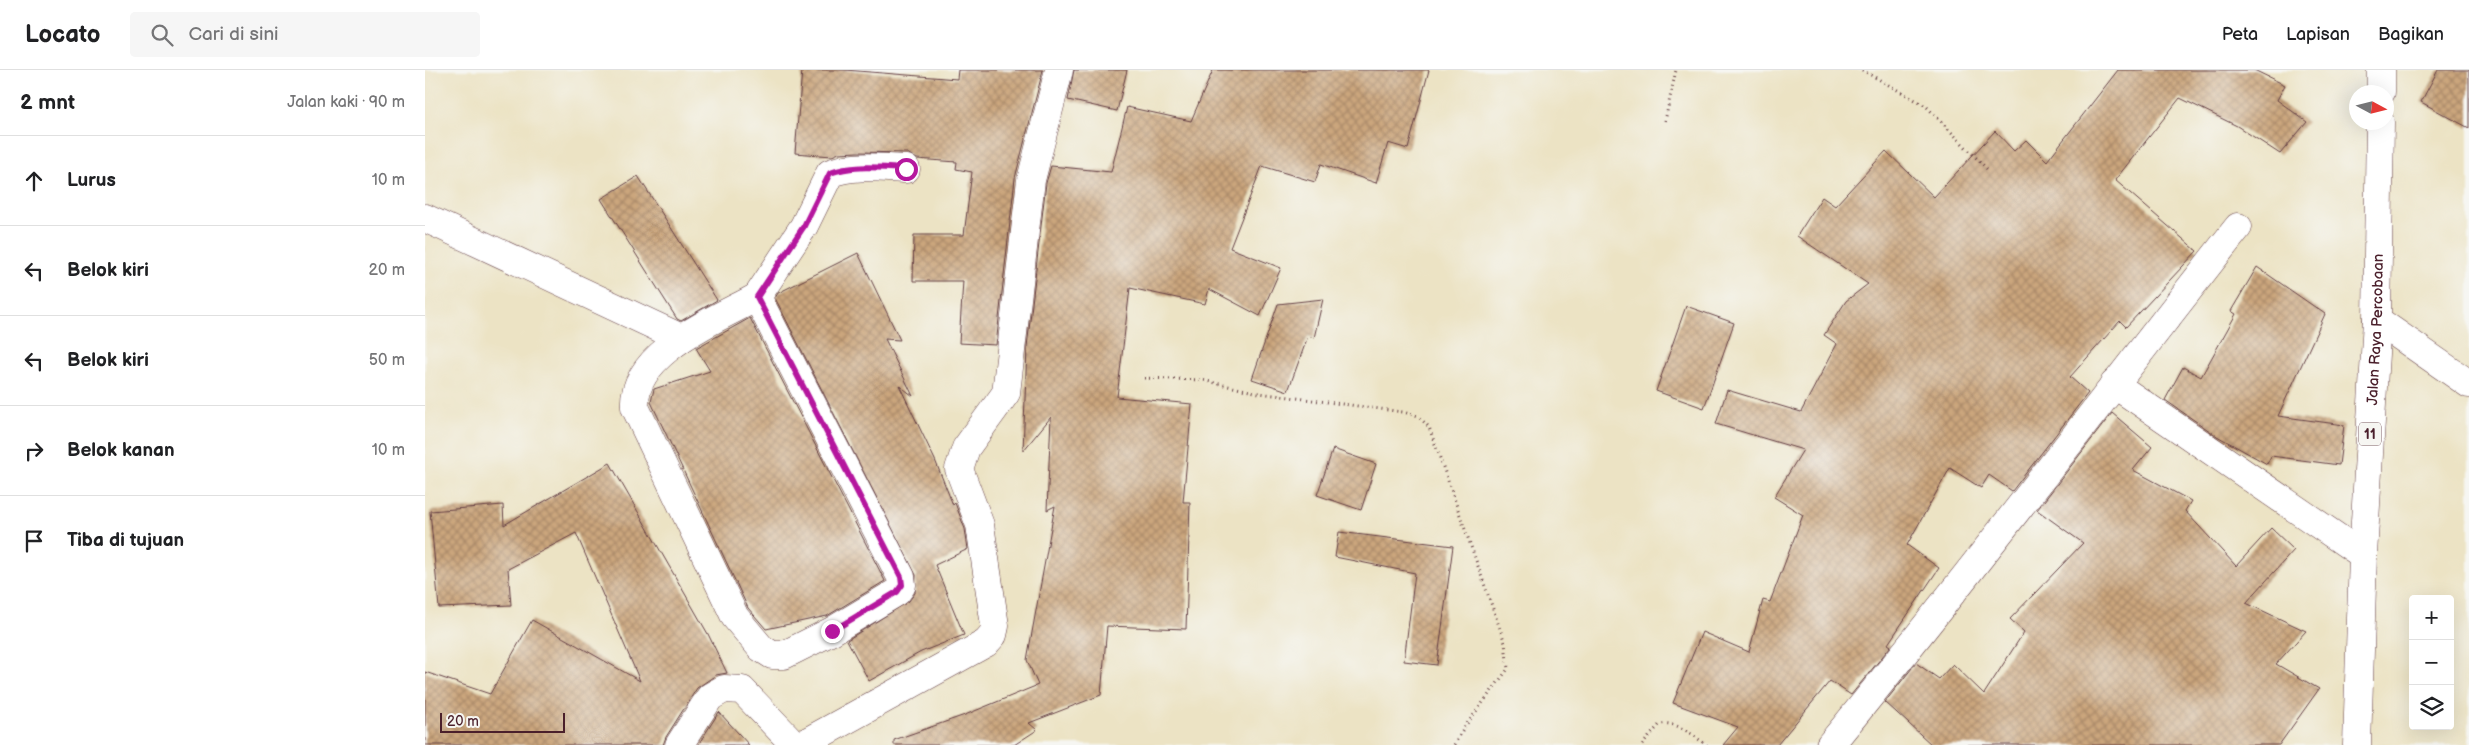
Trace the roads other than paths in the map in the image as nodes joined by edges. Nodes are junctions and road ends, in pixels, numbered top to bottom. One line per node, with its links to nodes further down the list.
1 (1059, 70): 14 (main road)
2 (2381, 70): 3 (main road)
3 (2381, 85)
4 (2380, 130): 9 (main road, Jalan Raya Percobaan / 11)
5 (906, 169): 8 (main road)
6 (425, 218): 10 (main road)
7 (2238, 227): 11 (main road)
8 (757, 297): 10 (main road); 10 (main road)
9 (2377, 320): 12 (main road); 13 (main road, Jalan Raya Percobaan / 11)
10 (681, 338)
11 (2114, 384): 13 (main road); 15 (main road)
12 (2469, 384)
13 (2363, 555): 16 (main road, Jalan Raya Percobaan / 11)
14 (679, 745)
15 (1830, 745)
16 (2357, 745)

